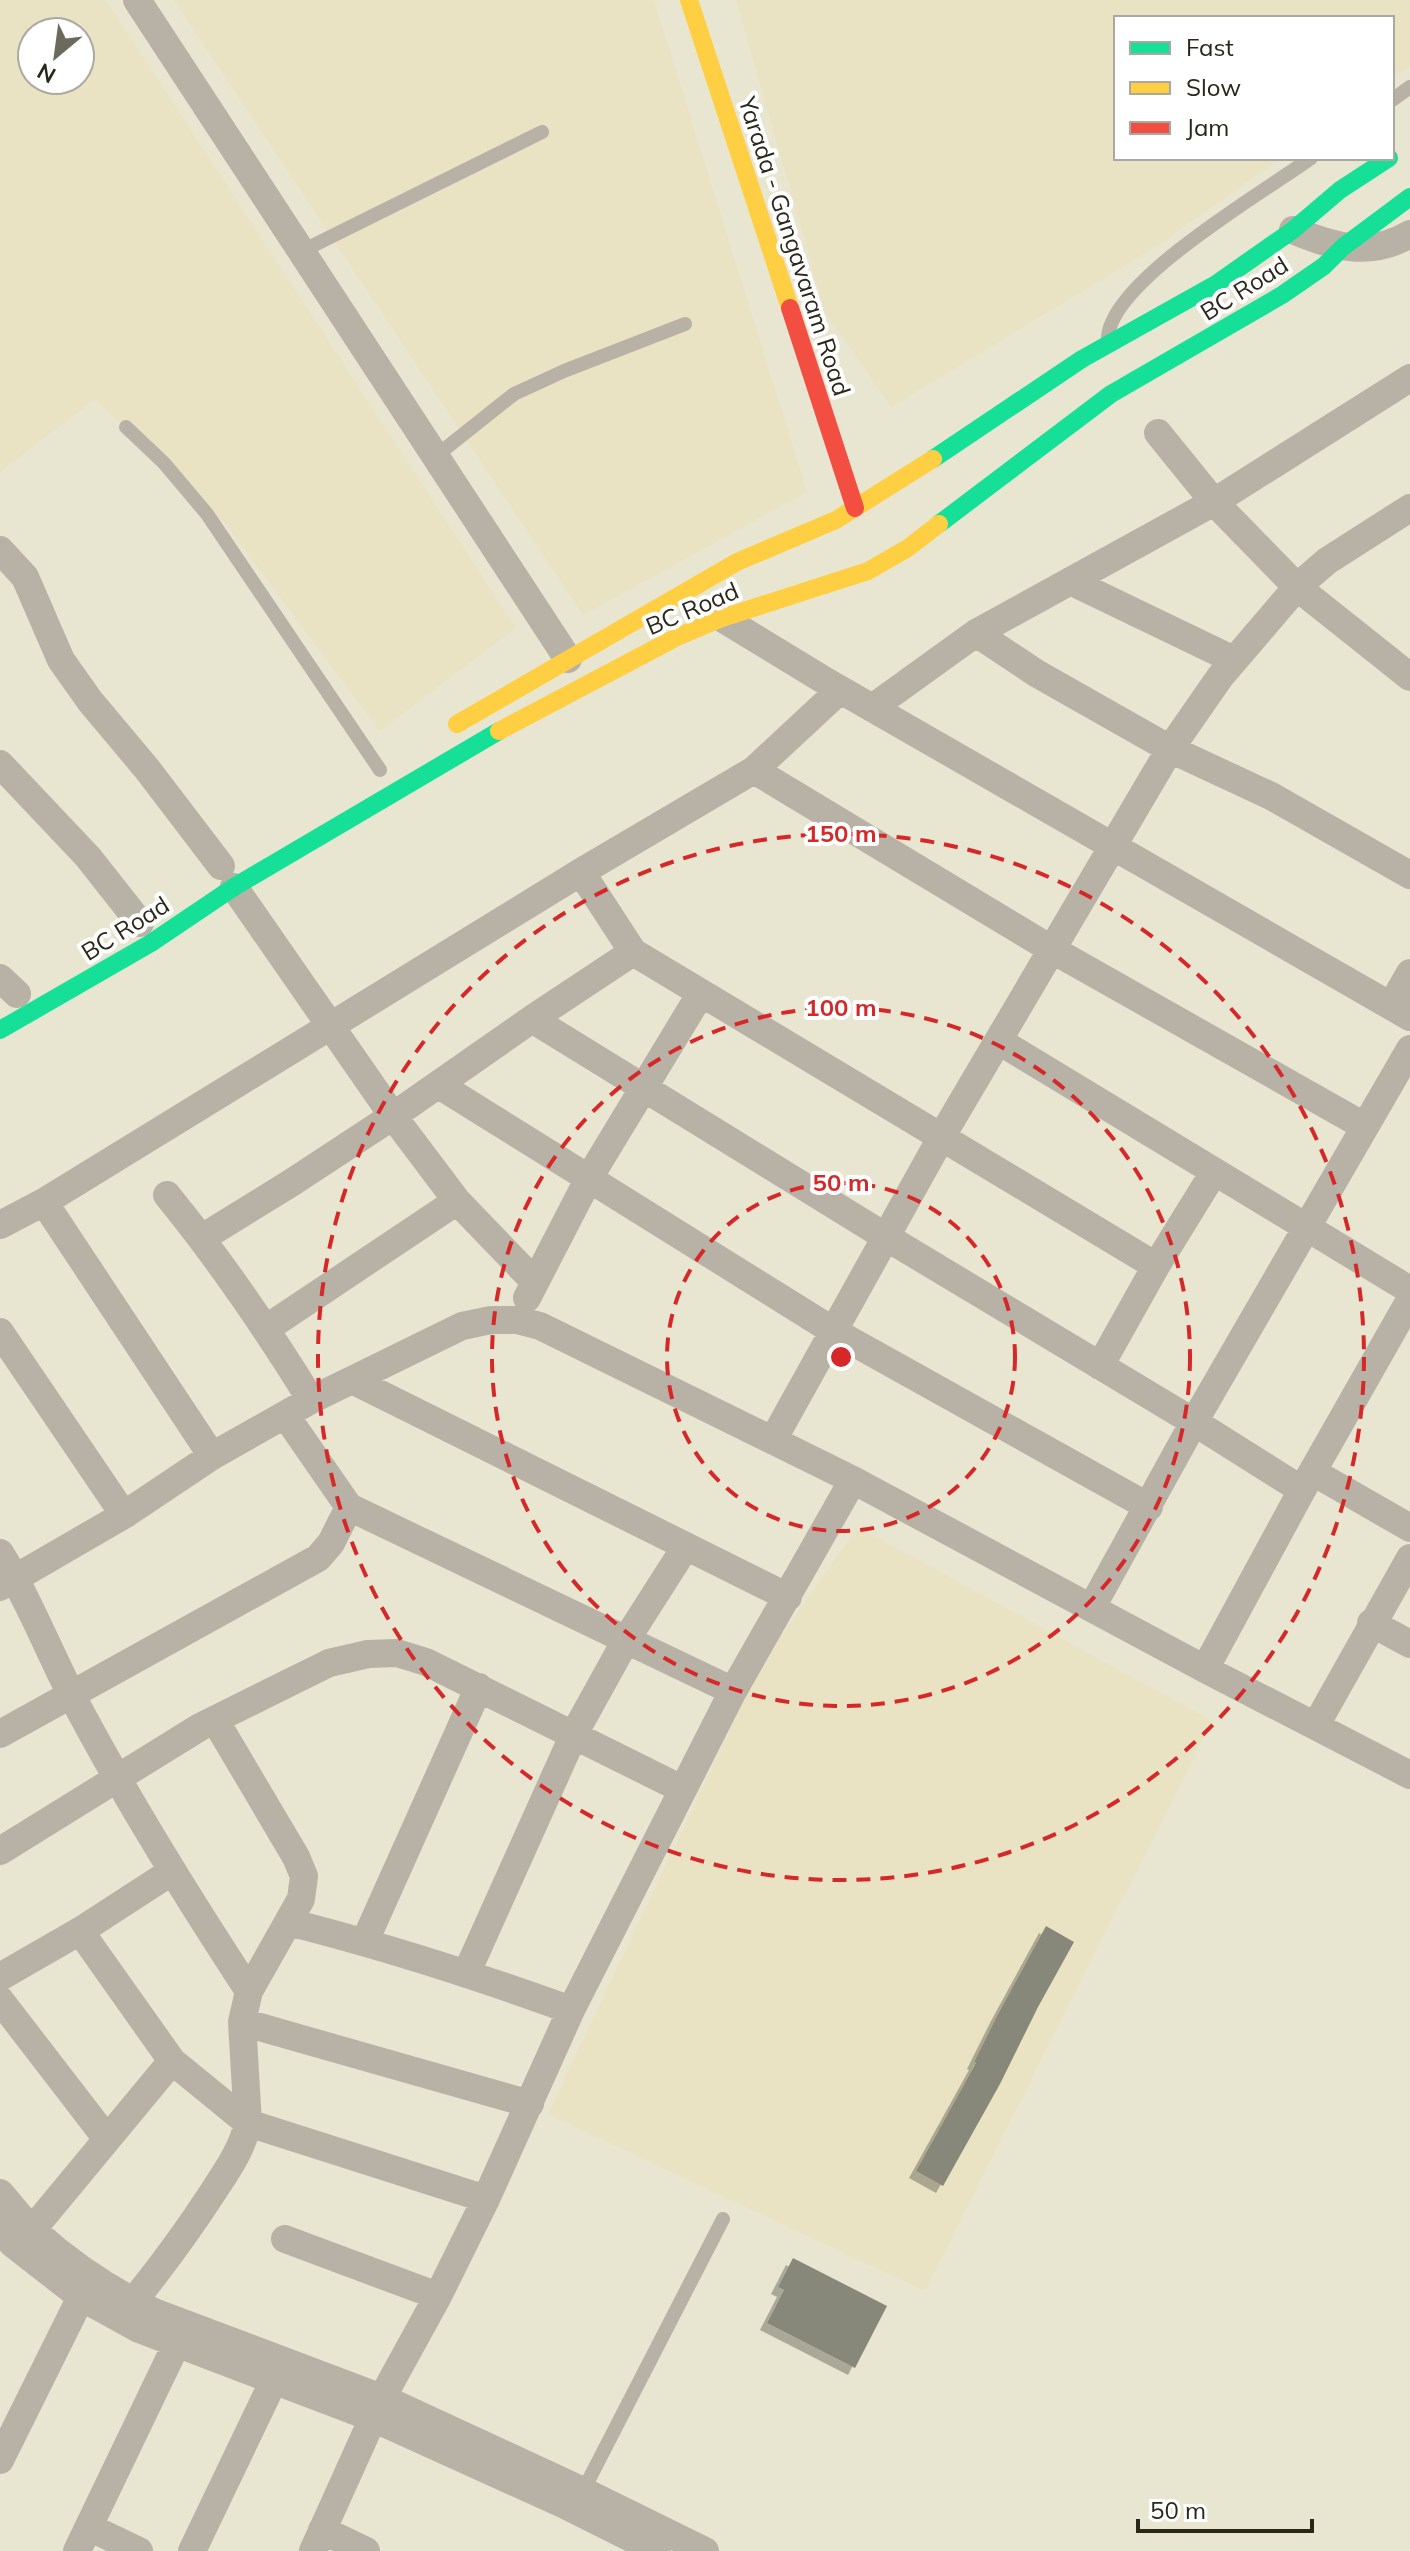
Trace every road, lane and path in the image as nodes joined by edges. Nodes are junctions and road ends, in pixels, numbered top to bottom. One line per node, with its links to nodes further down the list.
1 (137, 0): 10 (street)
2 (689, 0): 19 (street, Yarada - Gangavaram Road)
3 (542, 132): 10 (lane)
4 (1308, 160): 12 (lane)
5 (1386, 160): 7 (street)
6 (1410, 197): 9 (street, BC Road)
7 (1293, 230): 9 (street); 12 (street)
8 (1410, 234): 9 (street)
9 (1343, 247): 27 (street, BC Road)
10 (302, 251): 16 (street)
11 (685, 324): 16 (lane)
12 (1107, 345): 17 (street)
13 (1410, 378): 18 (street)
14 (126, 427): 37 (lane)
15 (1158, 433): 18 (street)
16 (436, 456): 29 (street)
17 (880, 494): 19 (street); 21 (street)
18 (1214, 502): 25 (street); 26 (street)
19 (855, 508): 22 (street)
20 (1410, 508): 26 (street)
21 (894, 509)
22 (836, 520): 23 (street); 29 (street)
23 (841, 542)
24 (0, 550): 40 (street)
25 (1070, 581): 28 (street); 30 (street)
26 (1297, 587): 30 (street); 31 (street)
27 (722, 618): 32 (street); 40 (street, BC Road)
28 (976, 633): 33 (street); 35 (street)
29 (568, 659): 34 (street)
30 (1234, 660): 35 (street)
31 (1410, 677)
32 (840, 690): 33 (street); 38 (street)
33 (872, 708): 39 (street)
34 (444, 731)
35 (1170, 749): 39 (street); 42 (street)
36 (0, 764): 43 (street)
37 (380, 770)
38 (754, 770): 41 (street); 44 (street)
39 (1111, 846): 44 (street); 48 (street)
40 (224, 872): 50 (street); 51 (street, BC Road)
41 (581, 872): 45 (street); 50 (street)
42 (1410, 875)
43 (140, 923)
44 (1051, 949): 52 (street); 57 (street)
45 (633, 952): 47 (street); 49 (street)
46 (1410, 973): 48 (street)
47 (701, 993): 55 (street); 58 (street)
48 (1401, 1011)
49 (532, 1019): 54 (street); 55 (street)
50 (330, 1027): 56 (street); 63 (street)
51 (0, 1030)
52 (999, 1041): 58 (street); 59 (street)
53 (1410, 1049): 57 (street)
54 (439, 1085): 56 (street); 60 (street)
55 (645, 1088): 60 (street); 66 (street)
56 (393, 1116): 62 (street); 67 (street)
57 (1364, 1126): 65 (street)
58 (942, 1136): 66 (street); 68 (street)
59 (1214, 1172): 65 (street); 68 (street)
60 (589, 1178): 69 (street); 73 (street)
61 (167, 1195): 67 (street)
62 (457, 1201): 69 (street); 72 (street)
63 (44, 1202): 64 (street); 81 (street)
64 (0, 1225)
65 (1305, 1228): 70 (street); 79 (street)
66 (886, 1237): 73 (street); 75 (street)
67 (202, 1238): 72 (street)
68 (1156, 1266): 75 (street)
69 (535, 1282): 71 (street)
70 (1409, 1302): 83 (street)
71 (517, 1320): 76 (street); 80 (street)
72 (267, 1328): 77 (street)
73 (835, 1332): 80 (street); 85 (street)
74 (2, 1340): 86 (street)
75 (1100, 1366): 79 (street)
76 (352, 1380): 77 (street); 88 (street)
77 (311, 1400): 78 (street)
78 (286, 1416): 81 (street); 84 (street)
79 (1194, 1422): 83 (street); 85 (street)
80 (773, 1440): 82 (street)
81 (212, 1456): 86 (street)
82 (853, 1480): 92 (street); 93 (street)
83 (1307, 1481): 87 (street); 97 (street)
84 (349, 1507): 95 (street); 100 (street)
85 (1149, 1507): 93 (street)
86 (124, 1515): 91 (street)
87 (1410, 1528)
88 (686, 1546): 92 (street); 95 (street)
89 (0, 1553): 91 (street)
90 (1410, 1558): 94 (street)
91 (8, 1583): 100 (street)
92 (788, 1597): 99 (street)
93 (1092, 1607): 97 (street)
94 (1371, 1623): 96 (street); 102 (street)
95 (626, 1640): 99 (street); 104 (street)
96 (1410, 1644)
97 (1205, 1669): 102 (street)
98 (479, 1687): 101 (street); 104 (street); 112 (street)
99 (733, 1691): 107 (street)
100 (71, 1693): 103 (street); 106 (street)
101 (215, 1720): 106 (street); 110 (street)
102 (1316, 1725): 105 (street)
103 (0, 1734)
104 (574, 1734): 107 (street); 113 (street)
105 (1410, 1775)
106 (118, 1779): 108 (street); 109 (street)
107 (682, 1789): 117 (street)
108 (0, 1851)
109 (171, 1872): 111 (street); 115 (street)
110 (288, 1922): 112 (street); 115 (street)
111 (80, 1931): 114 (street); 119 (street)
112 (365, 1941): 113 (street)
113 (467, 1972): 117 (street)
114 (0, 1977)
115 (249, 1991): 118 (street)
116 (0, 2000): 122 (street)
117 (571, 2010): 120 (street)
118 (242, 2022): 120 (street); 121 (street)
119 (172, 2061): 121 (street); 122 (street)
120 (530, 2104): 124 (street)
121 (248, 2123): 124 (street); 131 (street)
122 (107, 2139): 127 (street)
123 (0, 2193): 127 (street)
124 (486, 2199): 129 (street)
125 (723, 2219): 136 (lane)
126 (0, 2229): 130 (street)
127 (32, 2230): 131 (street)
128 (285, 2239): 129 (street)
129 (438, 2296): 134 (street)
130 (81, 2297): 132 (street); 135 (street)
131 (133, 2302): 134 (street)
132 (177, 2343): 133 (street); 137 (street)
133 (274, 2380): 134 (street); 140 (street)
134 (378, 2408): 136 (street); 138 (street); 142 (street)
135 (0, 2460)
136 (583, 2491): 143 (street)
137 (83, 2539): 139 (street)
138 (318, 2540): 141 (street)
139 (139, 2551)
140 (192, 2551)
141 (366, 2551)
142 (657, 2551)
143 (705, 2551)

